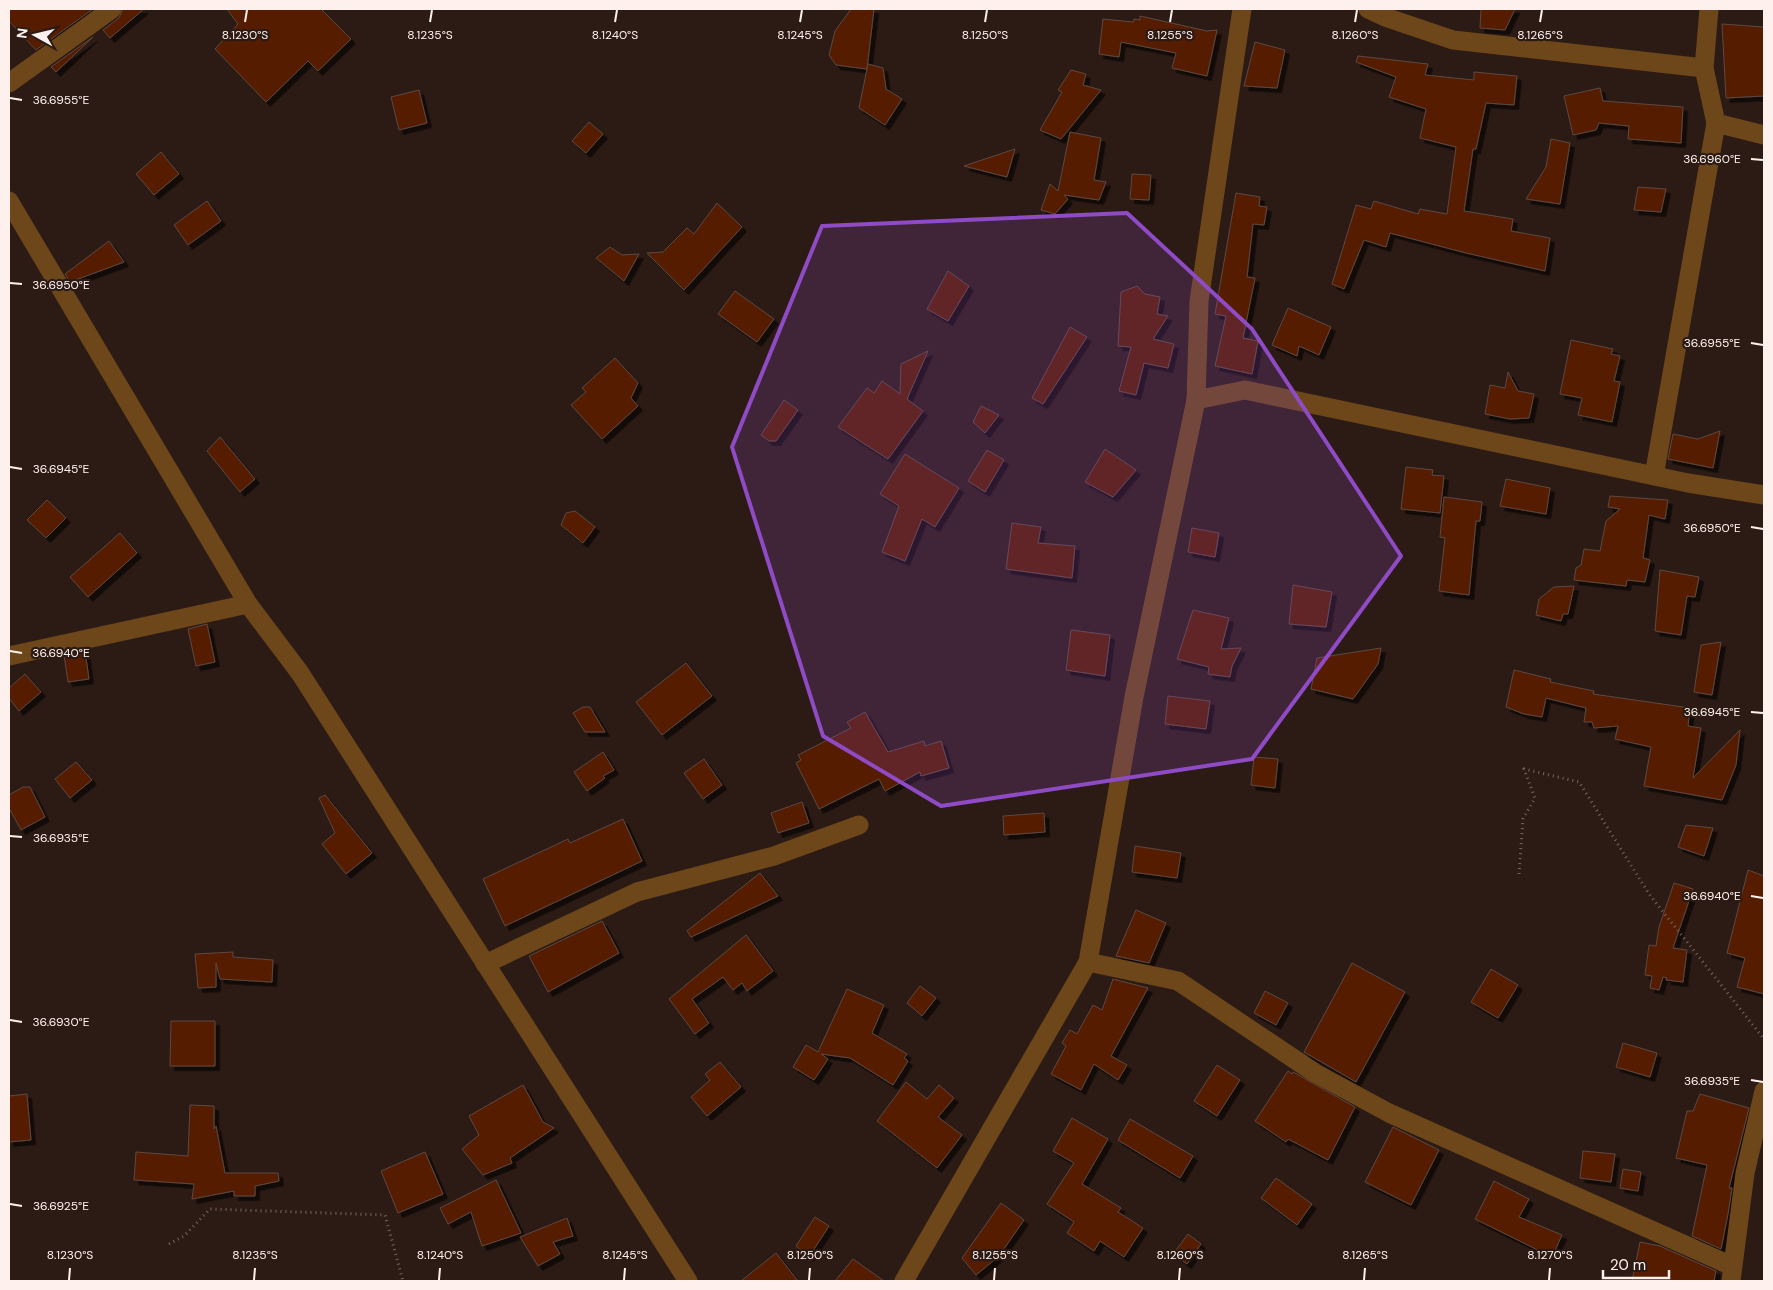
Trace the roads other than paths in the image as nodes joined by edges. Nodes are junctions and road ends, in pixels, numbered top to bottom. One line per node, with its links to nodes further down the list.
1 (112, 9): 6 (street)
2 (1242, 9): 10 (street)
3 (1368, 9): 5 (street)
4 (1709, 9): 5 (street)
5 (1704, 68): 7 (street)
6 (9, 83)
7 (1716, 123): 8 (street); 11 (street)
8 (1764, 134)
9 (9, 201): 13 (street)
10 (1196, 400): 11 (street); 16 (street)
11 (1654, 476): 12 (street)
12 (1764, 495)
13 (248, 604): 14 (street); 17 (street)
14 (9, 656)
15 (859, 825): 17 (street)
16 (1088, 962): 19 (street); 20 (street)
17 (485, 964): 21 (street)
18 (1764, 1090): 19 (street)
19 (1731, 1274)
20 (910, 1278)
21 (688, 1281)

